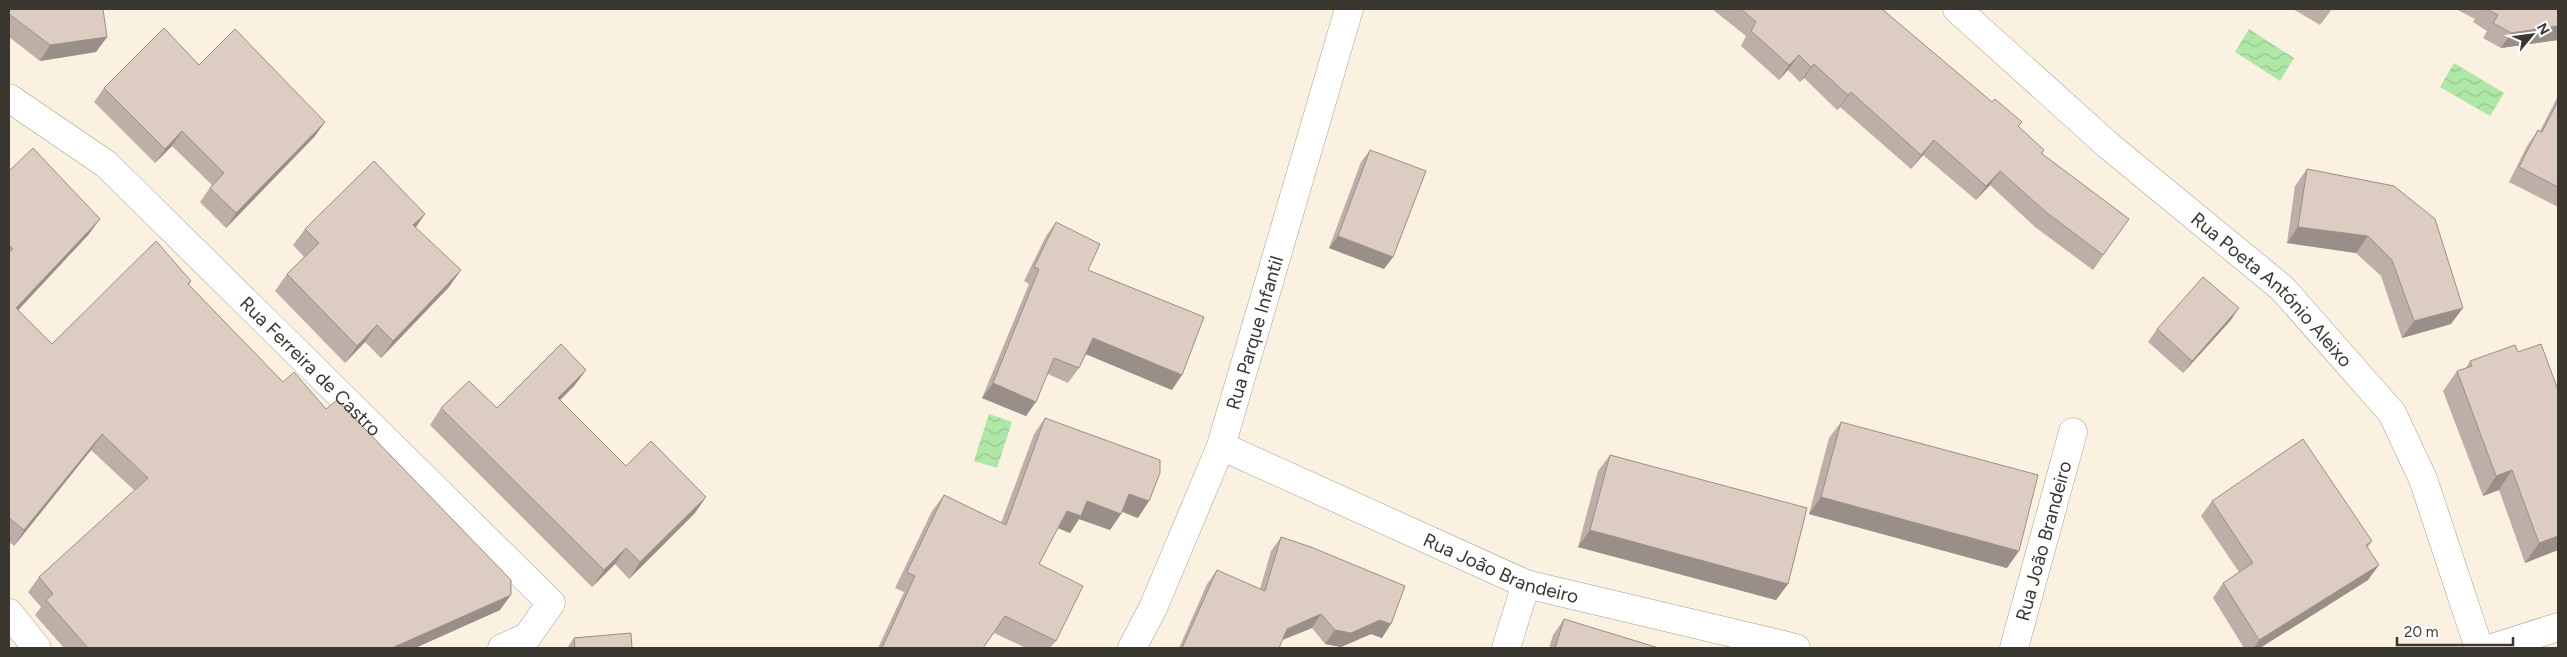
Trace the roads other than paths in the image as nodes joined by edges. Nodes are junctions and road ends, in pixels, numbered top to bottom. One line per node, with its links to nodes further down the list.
1 (1349, 9): 5 (street, Rua Parque Infantil)
2 (1956, 9): 15 (street, Rua Poeta António Aleixo)
3 (9, 98): 10 (street, Rua Ferreira de Castro)
4 (2073, 432): 14 (street, Rua João Brandeiro)
5 (1221, 446): 6 (street, Rua João Brandeiro); 11 (street, Rua Parque Infantil)
6 (1526, 584): 12 (street); 13 (street, Rua João Brandeiro)
7 (9, 613): 9 (street)
8 (2558, 627): 16 (street)
9 (34, 647)
10 (502, 648)
11 (1132, 648)
12 (1506, 648)
13 (1796, 648)
14 (2014, 648)
15 (2479, 648)
16 (2492, 648)

